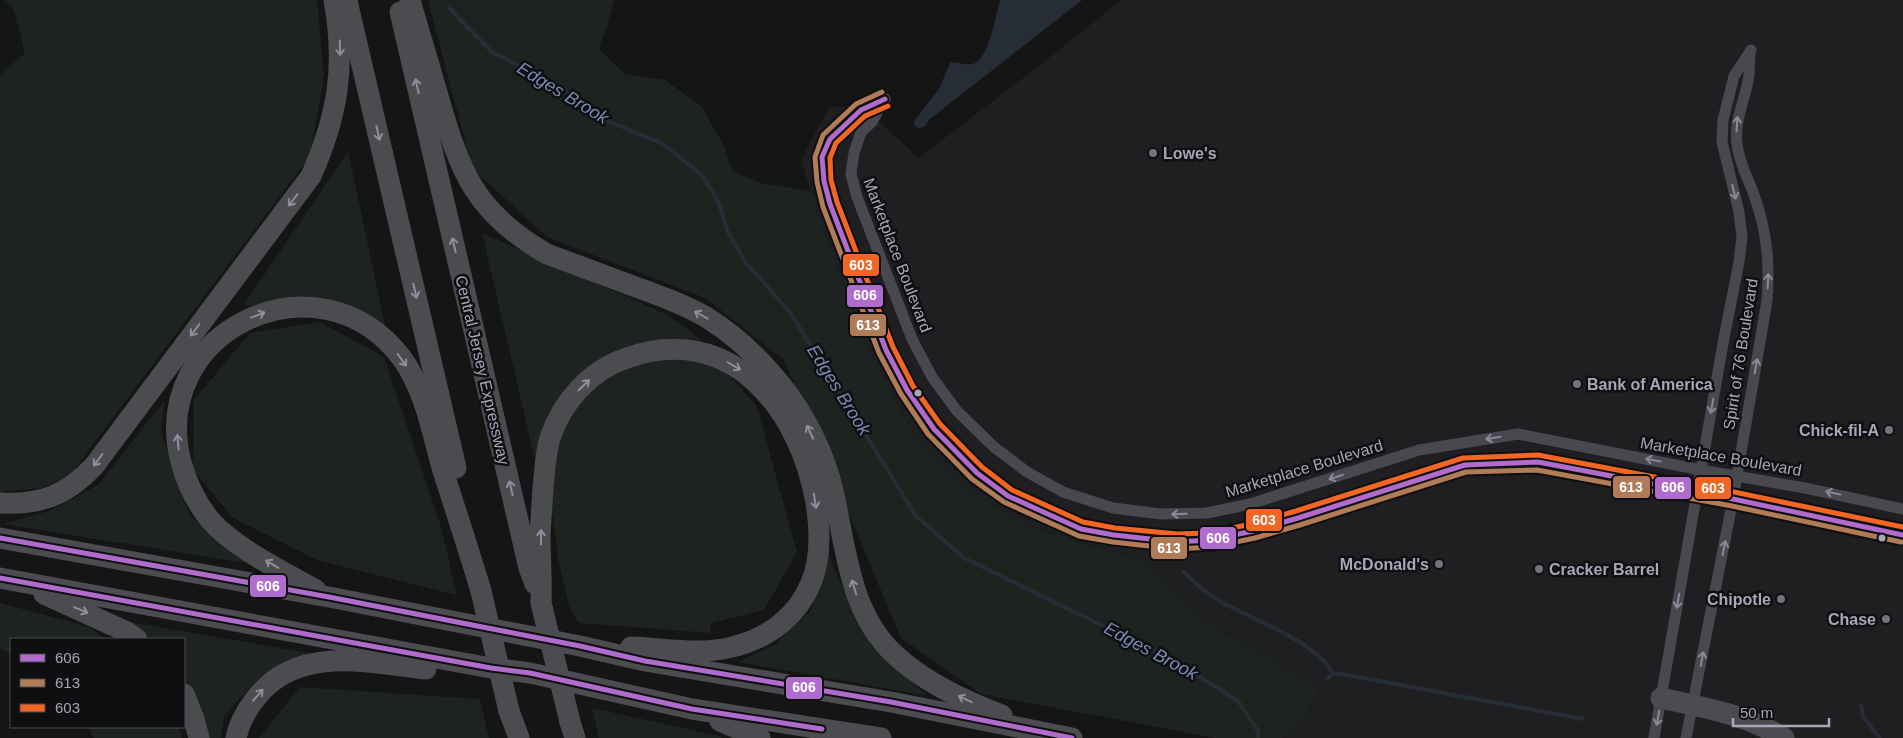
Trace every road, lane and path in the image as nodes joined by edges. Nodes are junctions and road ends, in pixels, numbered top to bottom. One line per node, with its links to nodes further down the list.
1 (334, 0): 9 (highway, one-way to 9)
2 (347, 0): 15 (highway, one-way to 15)
3 (397, 0): 17 (highway, Central Jersey Expressway, one-way to 3)
4 (410, 0): 26 (highway, one-way to 4)
5 (1701, 470): 6 (street, Marketplace Boulevard); 6 (street, Spirit of 76 Boulevard, one-way to 5); 7 (street, Spirit of 76 Boulevard); 7 (street, Marketplace Boulevard, one-way to 7)
6 (1737, 476): 8 (street, Spirit of 76 Boulevard); 10 (street, Marketplace Boulevard, one-way to 6)
7 (1698, 492): 8 (street, Marketplace Boulevard); 22 (street, Spirit of 76 Boulevard, one-way to 22)
8 (1733, 499): 11 (street, Marketplace Boulevard); 23 (street, Spirit of 76 Boulevard, one-way to 8)
9 (0, 503)
10 (1903, 509)
11 (1903, 535)
12 (0, 538): 16 (highway)
13 (0, 578): 14 (highway)
14 (21, 582): 18 (highway, one-way to 18); 20 (highway)
15 (481, 591): 16 (highway, one-way to 15); 25 (highway, bridge)
16 (330, 597): 19 (highway)
17 (541, 603): 19 (highway, one-way to 19); 27 (highway, Central Jersey Expressway, bridge)
18 (136, 638)
19 (580, 646): 26 (highway)
20 (491, 668): 24 (highway); 29 (highway, one-way to 20)
21 (185, 696): 28 (highway)
22 (1661, 698): 23 (highway); 35 (street, Spirit of 76 Boulevard, one-way to 35)
23 (1692, 705): 36 (street, Spirit of 76 Boulevard); 37 (highway)
24 (692, 709): 32 (highway); 33 (highway)
25 (509, 711): 30 (highway); 31 (highway)
26 (1041, 732): 34 (highway)
27 (572, 733)
28 (199, 738)
29 (236, 738)
30 (510, 738)
31 (519, 738)
32 (760, 738)
33 (881, 738)
34 (1072, 738)
35 (1654, 738)
36 (1686, 738)
37 (1784, 738)

